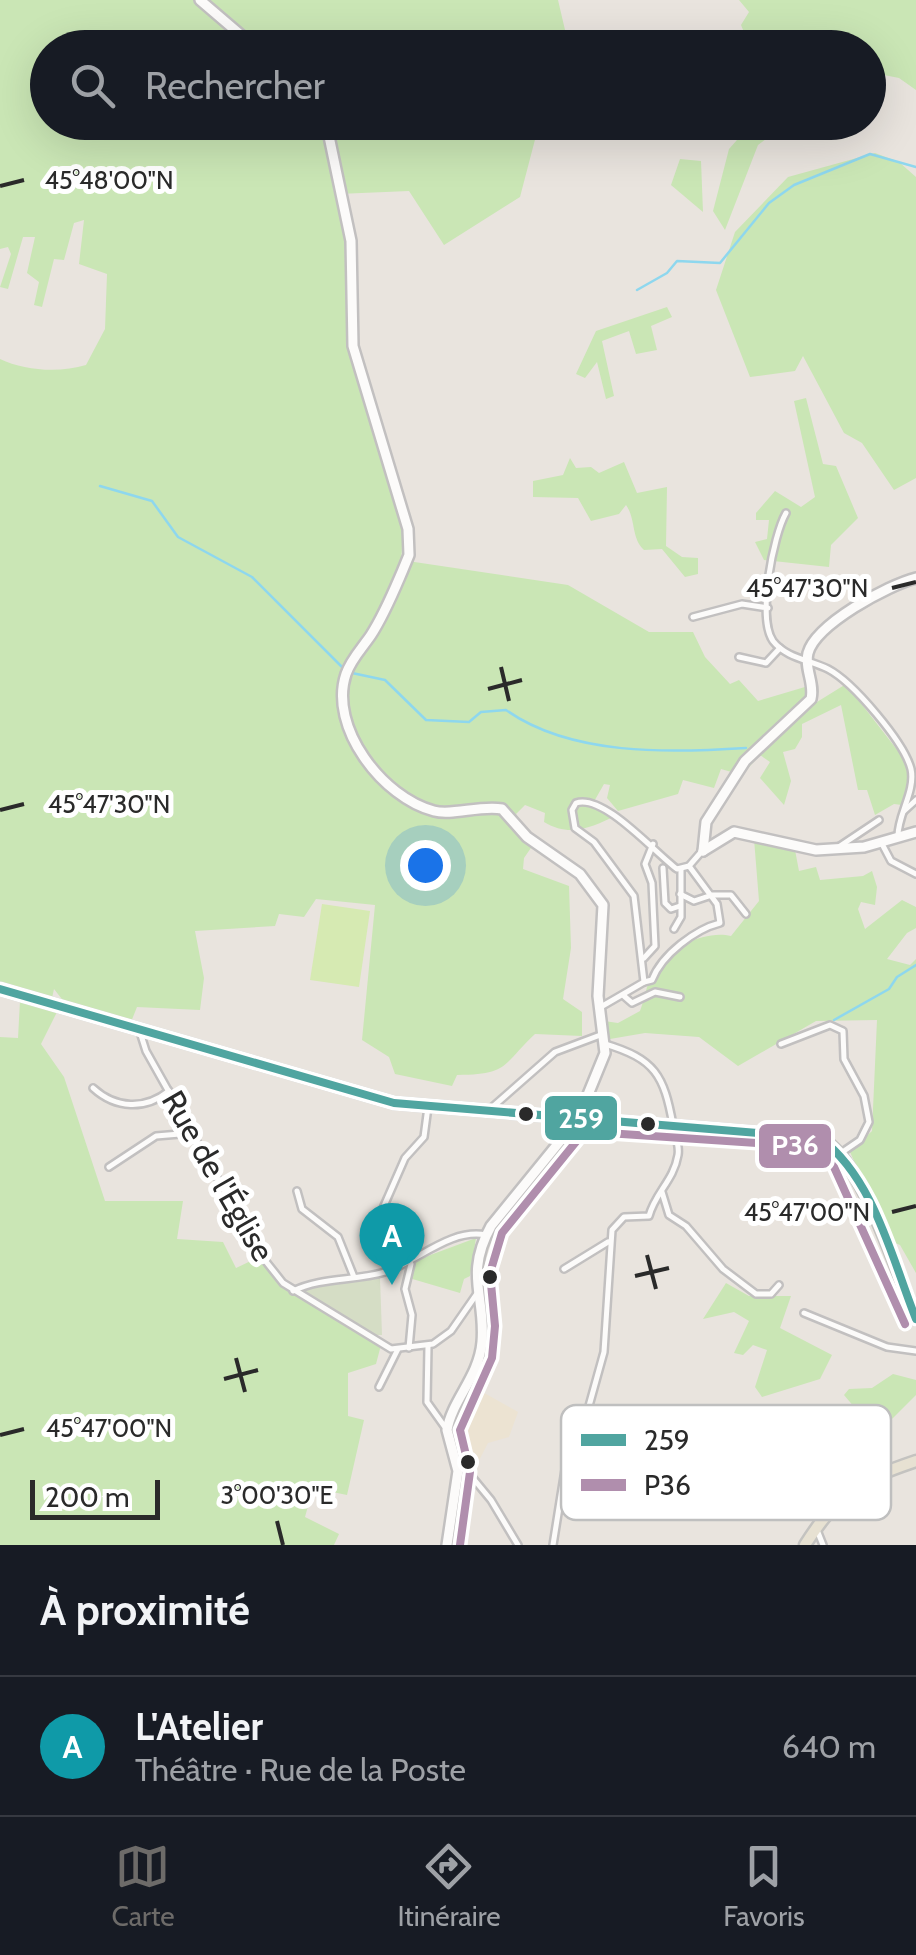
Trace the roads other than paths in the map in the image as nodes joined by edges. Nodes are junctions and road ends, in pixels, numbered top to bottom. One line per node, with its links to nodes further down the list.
1 (200, 0): 2 (main road)
2 (235, 30)
3 (330, 140): 36 (main road)
4 (786, 513): 6 (street)
5 (916, 578): 10 (main road)
6 (768, 608): 7 (street); 8 (street)
7 (693, 618)
8 (780, 648): 9 (street); 10 (street)
9 (738, 657)
10 (807, 662): 12 (street); 19 (main road)
11 (916, 800): 12 (street)
12 (904, 811): 15 (street)
13 (878, 820): 18 (street)
14 (916, 832): 15 (main road)
15 (898, 837): 16 (main road)
16 (881, 842): 18 (main road); 25 (street)
17 (652, 844): 20 (street); 24 (street); 31 (street)
18 (839, 849): 19 (main road)
19 (702, 851): 21 (street)
20 (670, 864): 22 (street); 23 (street)
21 (689, 866): 23 (street); 27 (street)
22 (663, 868): 24 (street); 28 (street)
23 (681, 870): 26 (street)
24 (649, 872): 31 (street)
25 (916, 874)
26 (680, 894): 27 (street); 28 (street)
27 (712, 894): 29 (street); 32 (street)
28 (680, 906): 30 (street)
29 (746, 914)
30 (674, 929)
31 (642, 959): 32 (street)
32 (644, 982): 34 (street)
33 (0, 989): 37 (main road)
34 (624, 996): 35 (street); 36 (street)
35 (680, 997)
36 (599, 1008): 38 (main road)
37 (140, 1028): 41 (street, Rue de l'Église); 42 (main road)
38 (604, 1039): 43 (street); 44 (main road); 45 (street)
39 (780, 1044): 47 (street)
40 (93, 1088): 41 (street)
41 (169, 1091): 46 (street, Rue de l'Église)
42 (428, 1107): 43 (main road); 51 (street)
43 (488, 1112): 44 (main road)
44 (578, 1119): 45 (main road); 52 (main road)
45 (673, 1126): 47 (main road); 50 (street)
46 (192, 1134): 48 (street); 58 (street, Rue de l'Église)
47 (840, 1153): 61 (main road)
48 (109, 1167)
49 (297, 1191): 56 (street)
50 (662, 1192): 53 (street); 57 (street)
51 (380, 1215)
52 (486, 1235): 54 (street); 59 (main road)
53 (609, 1242): 55 (street); 67 (street)
54 (411, 1264): 56 (street); 63 (street)
55 (564, 1269)
56 (354, 1278): 58 (street)
57 (779, 1286)
58 (293, 1291): 64 (street, Rue de l'Église)
59 (476, 1295): 62 (street); 68 (main road)
60 (804, 1313): 65 (street)
61 (916, 1318)
62 (428, 1346): 63 (street); 68 (street)
63 (409, 1348): 64 (street)
64 (398, 1349): 66 (street)
65 (916, 1351)
66 (380, 1386)
67 (589, 1405)
68 (447, 1430): 69 (main road)
69 (455, 1458): 76 (main road); 77 (street)
70 (916, 1460): 71 (main road)
71 (891, 1469)
72 (561, 1495): 78 (street)
73 (816, 1520): 75 (street)
74 (821, 1520): 75 (main road)
75 (818, 1525): 79 (main road); 80 (street)
76 (447, 1545)
77 (518, 1545)
78 (553, 1545)
79 (805, 1545)
80 (824, 1545)

